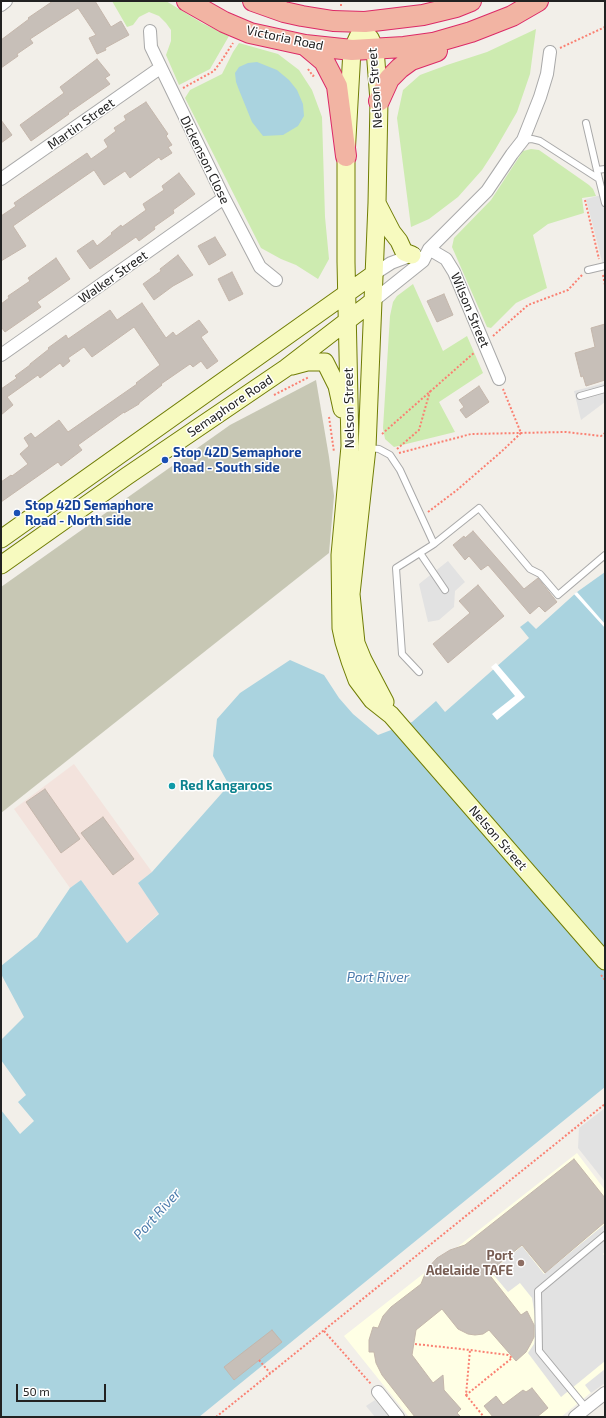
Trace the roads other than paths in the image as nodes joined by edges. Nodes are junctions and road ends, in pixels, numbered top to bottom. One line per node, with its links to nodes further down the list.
1 (6, 1): 6 (street)
2 (187, 1): 9 (highway, Victoria Road)
3 (253, 1): 7 (highway, Victoria Road)
4 (471, 1): 7 (highway, Victoria Road)
5 (539, 1): 10 (highway, Victoria Road); 14 (highway)
6 (1, 5)
7 (364, 22): 10 (main road, Nelson Street); 11 (main road, Nelson Street)
8 (150, 31): 13 (street, Dickenson Close)
9 (305, 45): 11 (highway, Victoria Road); 17 (highway)
10 (382, 49): 11 (highway, Victoria Road); 14 (main road, Nelson Street)
11 (352, 50): 17 (main road, Nelson Street)
12 (550, 52): 16 (street, Semaphore Road)
13 (160, 68): 20 (street, Martin Street); 22 (street, Dickenson Close)
14 (379, 101): 23 (main road, Nelson Street)
15 (586, 123): 19 (lane)
16 (523, 140): 21 (lane); 25 (street, Semaphore Road)
17 (346, 156): 31 (main road, Nelson Street)
18 (605, 169): 19 (lane)
19 (597, 170): 21 (lane)
20 (1, 179)
21 (599, 179): 24 (lane)
22 (224, 198): 30 (street, Dickenson Close); 34 (street, Walker Street)
23 (377, 203): 26 (main road); 29 (main road, Nelson Street)
24 (605, 203)
25 (429, 249): 26 (street, Semaphore Road); 32 (street, Semaphore Road); 36 (street, Wilson Street)
26 (412, 255): 29 (street, Semaphore Road)
27 (603, 266): 28 (lane)
28 (588, 270)
29 (374, 274): 31 (main road, Semaphore Road); 32 (main road, Nelson Street)
30 (276, 280)
31 (347, 294): 33 (main road, Nelson Street); 40 (main road, Semaphore Road)
32 (373, 301): 33 (main road, Semaphore Road); 39 (main road, Nelson Street)
33 (347, 321): 35 (main road, Semaphore Road); 39 (main road, Nelson Street)
34 (1, 355)
35 (286, 368): 39 (main road); 44 (main road, Semaphore Road)
36 (500, 379)
37 (605, 389): 38 (lane)
38 (580, 396)
39 (358, 447): 41 (lane); 47 (main road, Nelson Street)
40 (1, 539)
41 (434, 544): 42 (lane); 43 (lane)
42 (420, 553): 45 (lane); 46 (lane)
43 (605, 555)
44 (1, 565)
45 (446, 590)
46 (419, 672)
47 (605, 961)
48 (605, 1235): 51 (lane)
49 (378, 1392): 52 (street)
50 (605, 1393): 51 (street)
51 (586, 1408): 53 (street)
52 (398, 1417)
53 (575, 1417)

